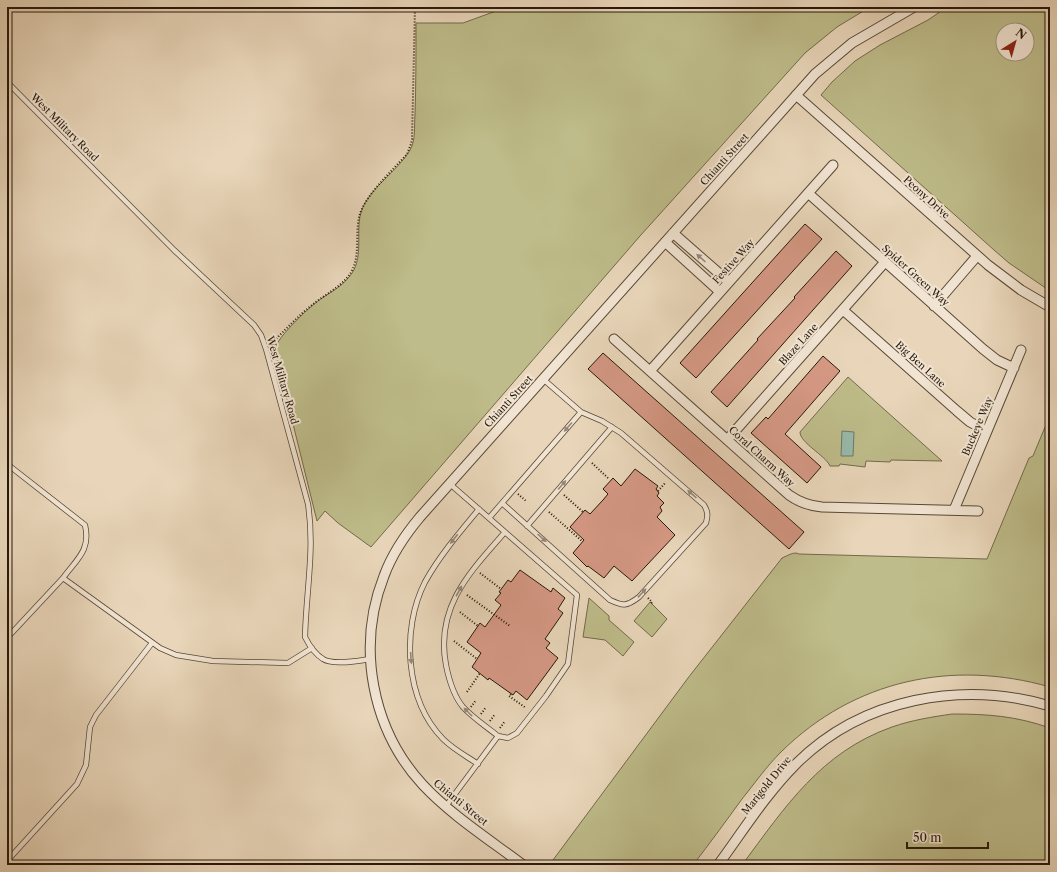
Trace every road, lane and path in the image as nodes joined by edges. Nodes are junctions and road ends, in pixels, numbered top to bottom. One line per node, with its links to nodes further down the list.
1 (415, 7): 17 (path)
2 (914, 7): 4 (street, Chianti Street)
3 (7, 82): 17 (lane, West Military Road)
4 (796, 95): 7 (street, Chianti Street); 9 (street, Peony Drive)
5 (833, 165): 6 (street, Festive Way)
6 (808, 193): 10 (street, Spider Green Way); 11 (street, Festive Way)
7 (673, 233): 8 (street, Chianti Street); 11 (street, one-way to 7)
8 (665, 242): 12 (street); 21 (street, Chianti Street)
9 (977, 256): 13 (street); 14 (street, Peony Drive)
10 (885, 262): 13 (street, Spider Green Way); 15 (street, Blaze Lane)
11 (729, 282): 12 (street, Festive Way)
12 (720, 292): 20 (street, Festive Way)
13 (934, 306): 19 (street, Spider Green Way)
14 (1050, 307)
15 (843, 310): 24 (street, Big Ben Lane); 25 (street, Blaze Lane)
16 (614, 339): 20 (street, Coral Charm Way)
17 (266, 349): 55 (lane, West Military Road)
18 (1021, 350): 19 (street, Buckeye Way)
19 (1014, 368): 24 (street, Buckeye Way)
20 (650, 371): 25 (street, Coral Charm Way)
21 (543, 379): 22 (lane); 30 (street, Chianti Street)
22 (581, 412): 23 (lane); 33 (lane, one-way to 33)
23 (612, 427): 40 (lane, one-way to 23); 40 (lane, one-way to 23)
24 (987, 431): 35 (street, Buckeye Way)
25 (728, 440): 35 (street, Coral Charm Way)
26 (592, 463): 28 (path)
27 (7, 464): 44 (lane)
28 (609, 478)
29 (666, 482): 31 (path)
30 (449, 483): 34 (lane); 56 (street, Chianti Street)
31 (658, 491)
32 (564, 495): 38 (path)
33 (502, 503): 39 (lane); 40 (lane)
34 (479, 509): 39 (lane); 64 (lane, one-way to 64)
35 (954, 510): 36 (street, Coral Charm Way)
36 (978, 511)
37 (549, 512): 42 (path)
38 (583, 512)
39 (489, 518): 41 (lane)
40 (527, 526)
41 (505, 532): 63 (lane, one-way to 41); 63 (lane)
42 (582, 541)
43 (480, 573): 45 (path)
44 (63, 578): 52 (lane); 54 (lane)
45 (501, 589)
46 (467, 595): 51 (path)
47 (647, 597): 48 (path)
48 (651, 604)
49 (460, 612): 50 (path)
50 (478, 626)
51 (510, 626)
52 (7, 638)
53 (454, 641): 57 (path)
54 (152, 643): 55 (lane); 66 (lane)
55 (312, 648): 56 (lane)
56 (370, 659): 65 (street, Chianti Street)
57 (477, 659)
58 (480, 673): 59 (path)
59 (467, 692)
60 (511, 694): 62 (path)
61 (1050, 706): 68 (street, Marigold Drive)
62 (526, 708)
63 (498, 736): 64 (lane)
64 (478, 764): 65 (lane)
65 (446, 806): 67 (street, Chianti Street)
66 (7, 861)
67 (523, 865)
68 (718, 865)

